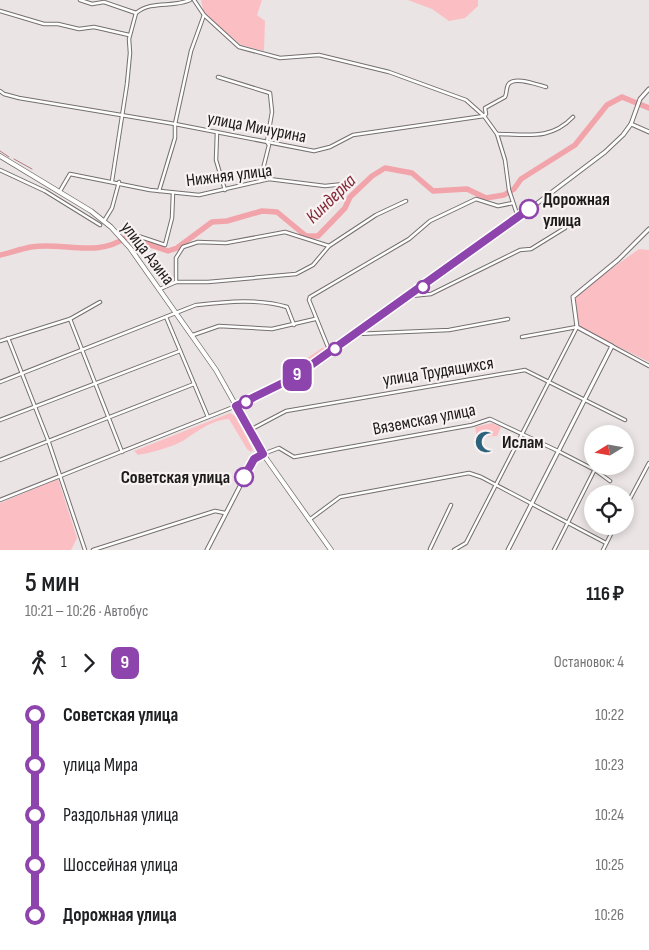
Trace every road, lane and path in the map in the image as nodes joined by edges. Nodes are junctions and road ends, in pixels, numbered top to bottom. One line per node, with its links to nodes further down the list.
1 (80, 0): 5 (street)
2 (190, 0): 5 (street)
3 (194, 0): 6 (street)
4 (0, 11): 7 (street)
5 (136, 13): 7 (street)
6 (204, 15): 13 (street); 15 (street)
7 (129, 35): 12 (street)
8 (218, 77): 20 (street)
9 (546, 87): 13 (street)
10 (649, 89): 16 (street)
11 (0, 91): 12 (street, улица Мичурина)
12 (124, 116): 15 (street, улица Мичурина); 24 (street)
13 (484, 116): 19 (street); 20 (street, улица Мичурина)
14 (573, 117): 19 (street)
15 (175, 124): 17 (street, улица Мичурина); 28 (street)
16 (631, 124): 18 (street); 33 (street)
17 (217, 132): 20 (street, улица Мичурина); 27 (street)
18 (649, 132)
19 (497, 134): 32 (street)
20 (266, 142): 23 (street)
21 (0, 156): 29 (main road, улица Азина)
22 (0, 170): 35 (street)
23 (260, 180): 26 (street, Нижняя улица); 27 (street, Нижняя улица)
24 (112, 181): 25 (street, Нижняя улица); 29 (street, Нижняя улица)
25 (119, 182): 28 (street, Нижняя улица); 34 (street)
26 (354, 183)
27 (226, 190): 30 (street, Нижняя улица)
28 (159, 191): 30 (street, Нижняя улица)
29 (60, 192): 34 (main road, улица Азина)
30 (173, 194): 38 (street)
31 (406, 200): 39 (street)
32 (513, 203): 33 (street); 49 (street)
33 (518, 217): 42 (street)
34 (104, 221): 41 (main road, улица Азина)
35 (100, 225)
36 (565, 228): 44 (street)
37 (649, 229): 52 (street)
38 (132, 234)
39 (329, 246): 40 (street); 40 (street)
40 (176, 282): 41 (street)
41 (160, 289): 46 (main road, улица Азина)
42 (420, 289): 43 (street); 44 (street)
43 (411, 296): 44 (street); 53 (street)
44 (425, 296)
45 (100, 302): 48 (street)
46 (177, 312): 47 (street); 51 (street); 54 (main road, улица Азина)
47 (166, 318): 59 (street); 60 (street)
48 (70, 319): 56 (street); 59 (street)
49 (316, 319): 51 (street); 61 (street)
50 (508, 319): 53 (street)
51 (294, 325): 54 (street)
52 (577, 327): 55 (street); 58 (street); 64 (street)
53 (357, 334): 61 (street)
54 (193, 335): 70 (main road, улица Азина)
55 (522, 337)
56 (8, 338): 57 (street); 63 (street)
57 (0, 340)
58 (612, 346): 62 (street); 68 (street)
59 (82, 350): 63 (street); 66 (street)
60 (180, 351): 66 (street); 67 (street)
61 (330, 352): 70 (street)
62 (649, 366)
63 (22, 374): 65 (street); 69 (street)
64 (550, 381): 68 (street, улица Трудящихся); 75 (street, улица Трудящихся); 76 (street)
65 (0, 382)
66 (96, 384): 69 (street); 72 (street)
67 (194, 384): 71 (street); 72 (street)
68 (585, 399): 74 (street, улица Трудящихся); 78 (street)
69 (35, 406): 73 (street); 77 (street)
70 (236, 406): 71 (street); 75 (main road, улица Азина)
71 (208, 417): 79 (street)
72 (109, 418): 77 (street); 79 (street)
73 (0, 420)
74 (626, 420)
75 (250, 430): 80 (main road, улица Азина)
76 (523, 434): 78 (street, Вяземская улица); 80 (street, Вяземская улица); 88 (street)
77 (48, 440): 81 (street); 86 (street)
78 (558, 451): 83 (street, Вяземская улица); 91 (street)
79 (122, 452): 86 (street)
80 (263, 454): 93 (street); 94 (main road, улица Азина)
81 (0, 460)
82 (649, 462): 89 (street)
83 (584, 464)
84 (592, 475): 95 (street)
85 (602, 475): 87 (street, Вяземская улица)
86 (60, 476): 90 (street); 98 (street)
87 (610, 481)
88 (496, 486): 91 (street); 94 (street); 103 (street)
89 (634, 491)
90 (0, 500)
91 (531, 504): 95 (street); 104 (street)
92 (451, 505): 102 (street)
93 (225, 513): 99 (street); 100 (street)
94 (309, 520): 101 (main road, улица Азина)
95 (568, 523): 97 (street); 105 (street)
96 (610, 535): 97 (street)
97 (606, 543): 106 (street)
98 (84, 550)
99 (93, 550)
100 (207, 550)
101 (331, 550)
102 (429, 550)
103 (454, 550)
104 (508, 550)
105 (554, 550)
106 (602, 550)

